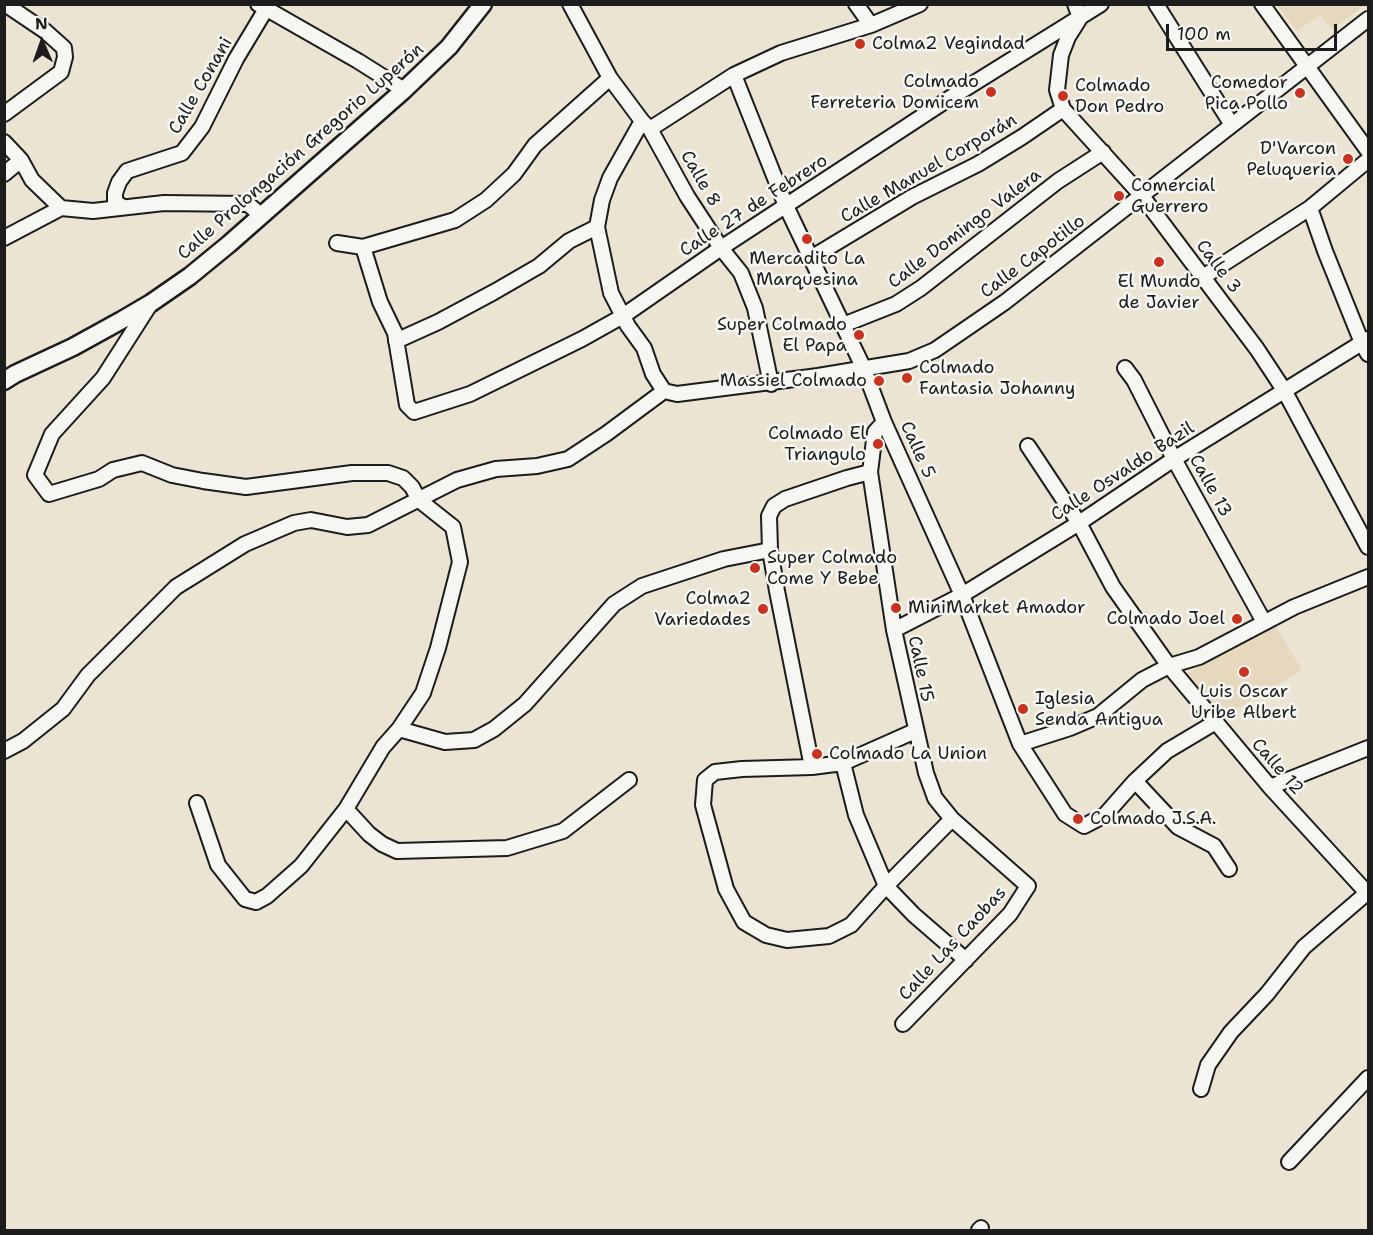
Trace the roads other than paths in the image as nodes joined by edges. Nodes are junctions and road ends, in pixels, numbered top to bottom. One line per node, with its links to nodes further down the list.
1 (5, 4): 19 (street)
2 (483, 4): 17 (street, Calle Prolongación Gregorio Luperón)
3 (570, 4): 16 (street, Calle 8)
4 (856, 4): 13 (street)
5 (920, 4): 13 (street)
6 (1075, 4): 11 (street)
7 (1101, 4): 11 (street, Calle 27 de Febrero)
8 (1156, 4): 21 (street)
9 (1262, 4): 14 (street)
10 (271, 8): 17 (street); 30 (street, Calle Conani)
11 (1080, 18): 18 (street); 29 (street, Calle 27 de Febrero)
12 (1368, 19): 14 (street, Calle Capotillo)
13 (871, 25): 15 (street)
14 (1307, 67): 21 (street, Calle Capotillo); 23 (street)
15 (734, 75): 20 (street); 29 (street, Calle 5)
16 (610, 78): 20 (street, Calle 8); 37 (street)
17 (404, 90): 33 (street, Calle Prolongación Gregorio Luperón)
18 (1063, 109): 24 (street, Calle 3); 39 (street, Calle Manuel Corporán)
19 (4, 114)
20 (646, 125): 34 (street); 38 (street, Calle 8)
21 (1232, 125): 28 (street, Calle Capotillo)
22 (4, 142): 25 (street)
23 (1368, 151)
24 (1103, 152): 28 (street, Calle 3); 43 (street, Calle Domingo Valera)
25 (21, 160): 27 (street); 31 (street)
26 (1368, 160): 32 (street)
27 (4, 174)
28 (1142, 196): 40 (street, Calle 3); 47 (street, Calle Capotillo)
29 (786, 206): 38 (street, Calle 27 de Febrero); 39 (street, Calle 5)
30 (123, 207): 31 (street); 33 (street)
31 (61, 208): 35 (street)
32 (1310, 208): 40 (street); 45 (street)
33 (260, 218): 41 (street, Calle Prolongación Gregorio Luperón)
34 (597, 227): 42 (street); 44 (street)
35 (4, 238)
36 (337, 243): 37 (street)
37 (363, 248): 44 (street)
38 (721, 248): 42 (street, Calle 27 de Febrero); 49 (street, Calle 8)
39 (811, 258): 43 (street, Calle 5)
40 (1203, 277): 50 (street, Calle 3)
41 (151, 303): 48 (street, Calle Prolongación Gregorio Luperón); 56 (street)
42 (623, 316): 44 (street, Calle 27 de Febrero); 51 (street)
43 (843, 325): 47 (street, Calle 5)
44 (396, 341)
45 (1366, 345): 50 (street, Calle Osvaldo Bazil)
46 (1125, 368): 54 (street, Calle 13)
47 (864, 369): 49 (street, Calle Capotillo); 52 (street, Calle 5)
48 (4, 381)
49 (771, 384): 51 (street, Calle Capotillo)
50 (1284, 390): 54 (street, Calle Osvaldo Bazil); 58 (street, Calle 3)
51 (664, 391): 56 (street)
52 (884, 422): 55 (street, Calle 15); 61 (street, Calle 5)
53 (1028, 446): 57 (street, Calle 12)
54 (1174, 459): 57 (street, Calle Osvaldo Bazil); 62 (street, Calle 13)
55 (870, 472): 59 (street); 63 (street, Calle 15)
56 (418, 500): 66 (street); 70 (street)
57 (1080, 523): 61 (street, Calle Osvaldo Bazil); 64 (street, Calle 12)
58 (1368, 547)
59 (770, 550): 66 (street); 72 (street)
60 (1368, 577): 62 (street)
61 (962, 595): 63 (street, Calle Osvaldo Bazil); 68 (street, Calle 5)
62 (1264, 622): 64 (street)
63 (894, 630): 67 (street, Calle 15)
64 (1169, 666): 65 (street, Calle 12); 68 (street)
65 (1214, 723): 74 (street); 75 (street, Calle 12)
66 (399, 729): 77 (street)
67 (915, 731): 71 (street); 78 (street, Calle 15)
68 (1020, 744): 74 (street, Calle 5)
69 (1368, 747): 75 (street)
70 (4, 751)
71 (843, 763): 72 (street); 80 (street)
72 (812, 767): 80 (street)
73 (629, 780): 77 (street)
74 (1135, 781): 79 (street)
75 (1270, 787): 82 (street, Calle 12)
76 (197, 803): 77 (street)
77 (346, 809)
78 (952, 819): 80 (street); 81 (street, Calle 15)
79 (1229, 869)
80 (886, 886): 83 (street)
81 (1028, 886): 83 (street, Calle Las Caobas)
82 (1368, 893): 86 (street)
83 (966, 960): 84 (street, Calle Las Caobas)
84 (903, 1024)
85 (1368, 1078): 87 (street)
86 (1201, 1089)
87 (1288, 1162)

